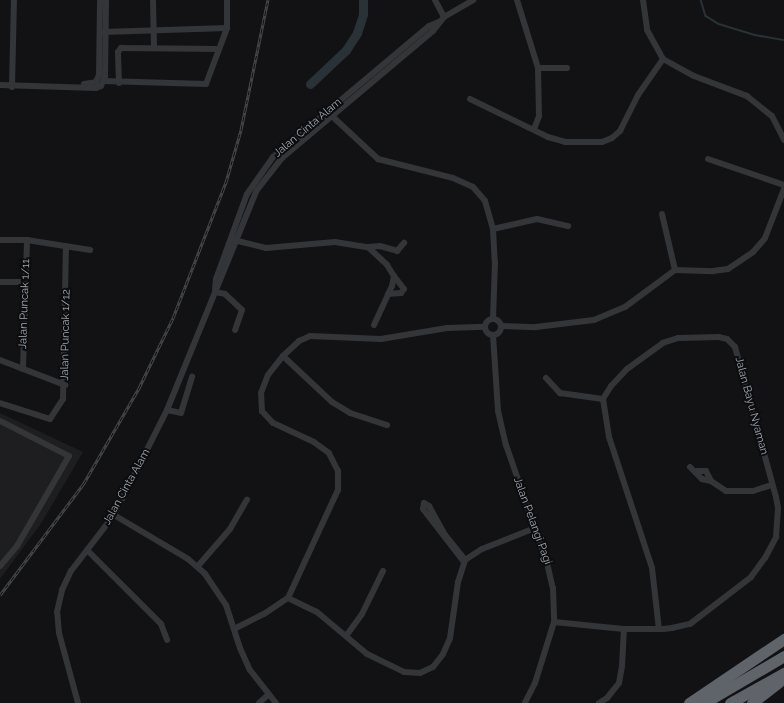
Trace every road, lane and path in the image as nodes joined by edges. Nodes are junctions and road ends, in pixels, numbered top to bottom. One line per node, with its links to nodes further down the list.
1 (14, 0): 25 (street)
2 (100, 0): 11 (street)
3 (106, 0): 14 (street)
4 (153, 0): 15 (street)
5 (228, 0): 13 (street)
6 (435, 0): 10 (street)
7 (474, 0): 10 (street, Jalan Cinta Alam)
8 (517, 0): 20 (street)
9 (643, 0): 19 (street)
10 (444, 17): 12 (street, Jalan Cinta Alam)
11 (100, 21): 14 (street); 16 (street)
12 (439, 22): 27 (street, Jalan Cinta Alam); 38 (street, Jalan Cinta Alam)
13 (227, 28): 15 (street); 18 (street)
14 (106, 30): 15 (street); 16 (street); 22 (street)
15 (153, 30): 17 (street)
16 (99, 36): 25 (street)
17 (154, 48): 18 (street); 23 (street)
18 (218, 49): 23 (street)
19 (663, 59): 28 (street); 29 (street)
20 (538, 68): 21 (street); 28 (street)
21 (567, 68)
22 (104, 81): 23 (street); 25 (street)
23 (119, 83)
24 (0, 85): 25 (street)
25 (12, 85)
26 (470, 99): 28 (street)
27 (333, 117): 35 (street); 38 (street, Jalan Cinta Alam)
28 (534, 129)
29 (784, 140)
30 (708, 159): 31 (street)
31 (784, 186)
32 (784, 189): 43 (street)
33 (662, 214): 43 (street)
34 (568, 226): 35 (street)
35 (493, 228): 49 (street)
36 (0, 240): 37 (street)
37 (27, 240): 40 (street); 46 (street, Jalan Puncak 1/11)
38 (234, 240): 41 (street); 47 (street, Jalan Cinta Alam)
39 (404, 243): 41 (street)
40 (66, 246): 42 (street); 60 (street, Jalan Puncak 1/12)
41 (368, 247): 44 (street)
42 (90, 250)
43 (675, 270): 52 (street)
44 (394, 276): 48 (street); 48 (street)
45 (0, 282): 46 (street)
46 (26, 282): 57 (street, Jalan Puncak 1/11)
47 (215, 292): 53 (street); 63 (street, Jalan Cinta Alam)
48 (388, 294): 50 (street)
49 (493, 319): 51 (street); 52 (street)
50 (374, 325)
51 (485, 326): 54 (street); 55 (street)
52 (501, 326): 54 (street)
53 (235, 330)
54 (493, 335): 70 (street, Jalan Pelangi Pagi)
55 (283, 356): 65 (street); 76 (street)
56 (0, 360): 57 (street)
57 (23, 369): 60 (street)
58 (192, 377): 63 (street)
59 (546, 378): 61 (street)
60 (65, 385): 62 (street, Jalan Puncak 1/12)
61 (603, 399): 67 (street, Jalan Bayu Nyaman); 80 (street)
62 (0, 403)
63 (168, 410): 69 (street, Jalan Cinta Alam)
64 (0, 421): 73 (street)
65 (388, 425)
66 (690, 467): 67 (street)
67 (772, 486): 80 (street, Jalan Bayu Nyaman)
68 (247, 500): 74 (street)
69 (114, 515): 71 (street, Jalan Cinta Alam); 74 (street)
70 (535, 528): 72 (street); 77 (street, Jalan Pelangi Pagi)
71 (87, 550): 83 (street); 88 (street, Jalan Cinta Alam)
72 (464, 561): 72 (street); 81 (street)
73 (0, 566)
74 (198, 566): 78 (street)
75 (383, 570): 81 (street)
76 (288, 598): 78 (street); 81 (street)
77 (554, 622): 79 (street, Jalan Bayu Nyaman); 91 (street, Jalan Pelangi Pagi)
78 (234, 629): 87 (street)
79 (624, 629): 80 (street, Jalan Bayu Nyaman); 92 (street)
80 (659, 629)
81 (346, 636)
82 (784, 639): 93 (highway)
83 (167, 640)
84 (784, 656): 94 (highway)
85 (784, 673): 95 (highway)
86 (784, 678): 96 (highway)
87 (268, 695): 89 (street); 90 (street)
88 (78, 703)
89 (259, 703)
90 (276, 703)
91 (525, 703)
92 (599, 703)
93 (689, 703)
94 (704, 703)
95 (730, 703)
96 (752, 703)

